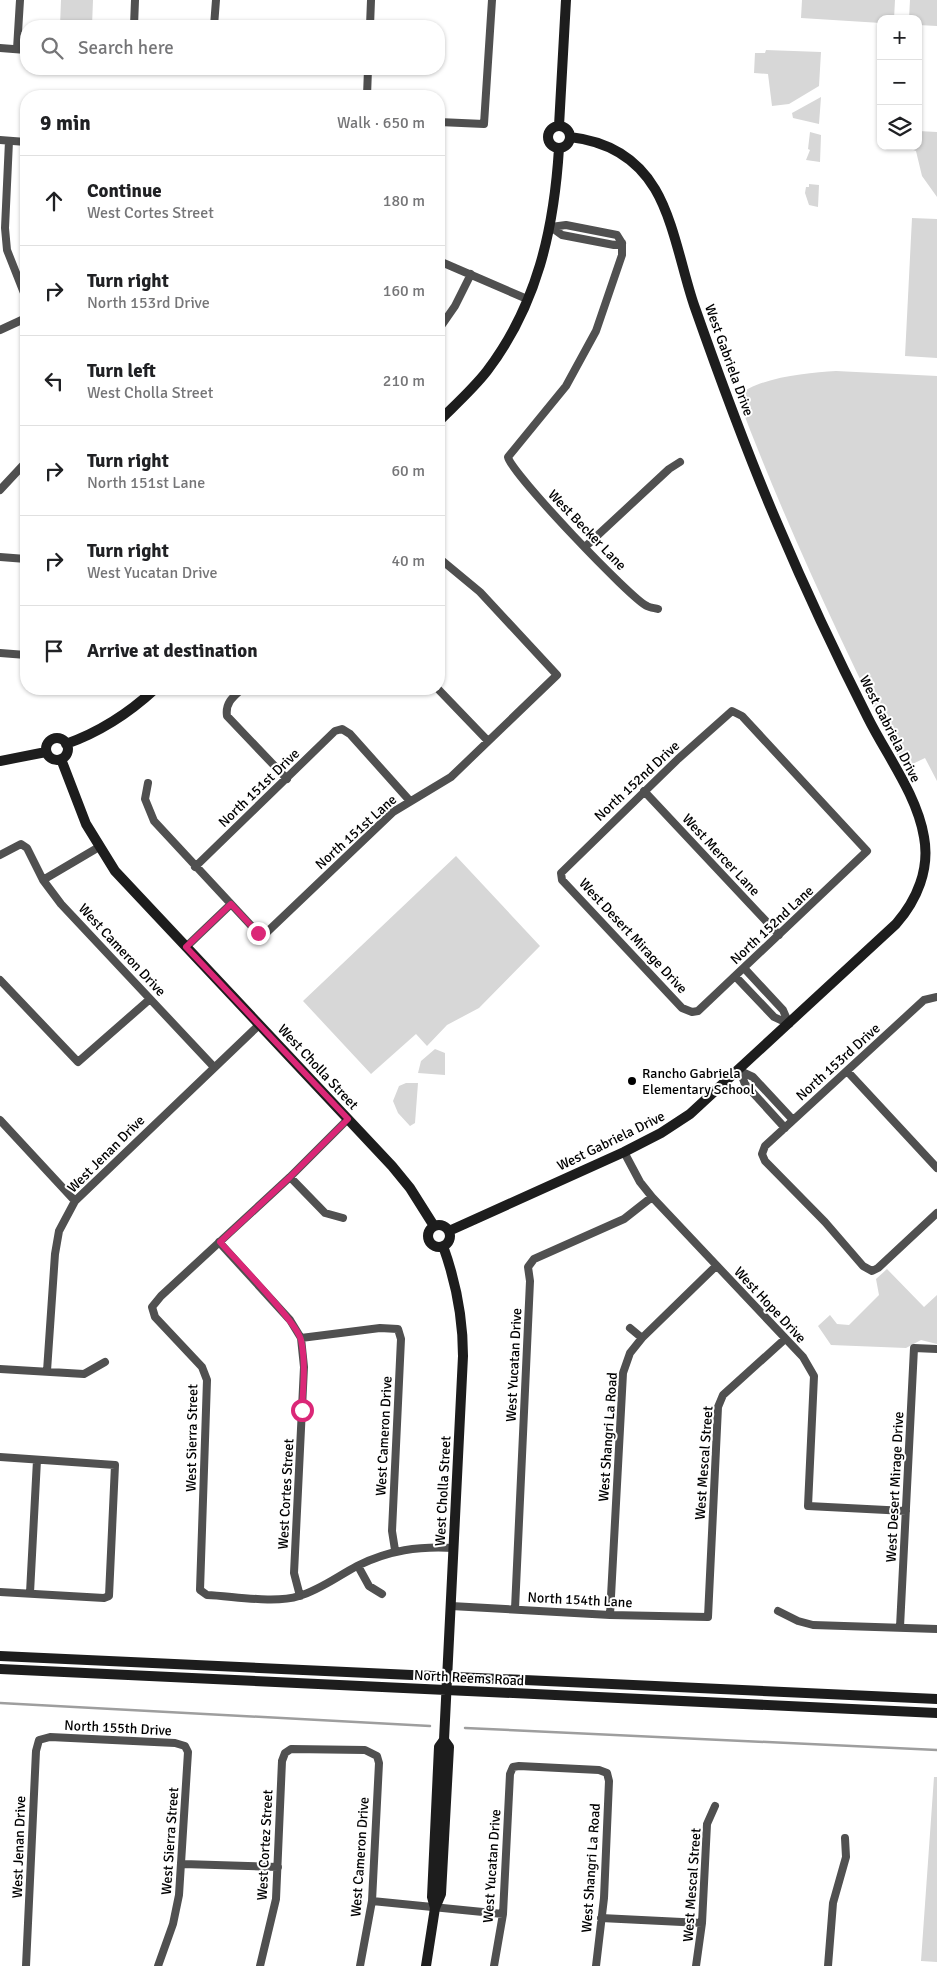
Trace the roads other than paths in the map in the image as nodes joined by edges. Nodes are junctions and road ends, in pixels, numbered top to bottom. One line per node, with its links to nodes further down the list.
1 (20, 0): 11 (street)
2 (135, 0): 7 (street)
3 (216, 0): 8 (street)
4 (371, 0): 9 (street)
5 (492, 0): 15 (street)
6 (566, 0): 16 (street)
7 (134, 20)
8 (214, 20)
9 (370, 20)
10 (0, 48): 11 (street)
11 (17, 49): 12 (street)
12 (20, 49)
13 (368, 75): 14 (street)
14 (367, 90)
15 (445, 122)
16 (559, 126): 17 (street); 21 (street)
17 (570, 137): 21 (street); 68 (street, West Gabriela Drive)
18 (0, 140): 19 (street)
19 (9, 141): 20 (street); 25 (street)
20 (20, 142)
21 (558, 148): 22 (street)
22 (551, 227): 26 (street); 34 (street, West Becker Lane)
23 (445, 263): 24 (street)
24 (471, 274): 26 (street); 27 (street)
25 (20, 283)
26 (527, 299): 30 (street)
27 (445, 320)
28 (20, 321): 29 (street)
29 (0, 330)
30 (445, 415)
31 (680, 462): 34 (street)
32 (20, 468): 33 (street)
33 (0, 490)
34 (585, 548): 38 (street, West Becker Lane)
35 (0, 557): 36 (street)
36 (20, 559)
37 (445, 563): 44 (street, North 151st Lane)
38 (658, 609)
39 (0, 653): 40 (street)
40 (20, 655)
41 (149, 695): 45 (street)
42 (235, 695): 49 (street)
43 (444, 695): 44 (street)
44 (488, 742): 52 (street, North 151st Lane)
45 (66, 744): 46 (street); 47 (street)
46 (46, 752): 47 (street); 48 (street)
47 (61, 759): 53 (street, West Cholla Street)
48 (0, 760)
49 (287, 779): 52 (street, North 151st Drive); 56 (street, North 151st Drive)
50 (148, 783): 56 (street)
51 (644, 791): 54 (street, North 152nd Drive); 57 (street, North 152nd Drive); 60 (street, West Mercer Lane)
52 (410, 801): 59 (street, North 151st Lane)
53 (99, 847): 58 (street); 61 (street, West Cholla Street)
54 (867, 852): 60 (street, North 152nd Lane)
55 (0, 855): 58 (street, West Cameron Drive)
56 (195, 867): 59 (street)
57 (561, 873): 67 (street, West Desert Mirage Drive)
58 (43, 880): 66 (street, West Cameron Drive)
59 (231, 904): 61 (street)
60 (779, 936): 62 (street, North 152nd Lane)
61 (186, 947): 69 (street, West Cholla Street)
62 (744, 968): 63 (street, North 152nd Lane); 68 (street)
63 (734, 976): 67 (street, North 152nd Lane); 68 (street)
64 (0, 980): 66 (street)
65 (937, 998): 72 (street, North 153rd Drive)
66 (150, 999): 70 (street, West Cameron Drive)
67 (692, 1012)
68 (788, 1024): 71 (street, West Gabriela Drive)
69 (259, 1025): 70 (street, West Jenan Drive); 75 (street, West Cholla Street)
70 (213, 1066): 83 (street, West Jenan Drive)
71 (740, 1071): 73 (street); 74 (street); 79 (street, West Gabriela Drive)
72 (847, 1071): 76 (street, North 153rd Drive); 80 (street)
73 (768, 1093): 74 (street); 76 (street)
74 (760, 1100): 78 (street)
75 (348, 1119): 81 (street); 86 (street, West Cholla Street)
76 (793, 1120): 78 (street, North 153rd Drive)
77 (2, 1126): 83 (street)
78 (786, 1128): 84 (street, North 153rd Drive)
79 (624, 1152): 82 (street, West Hope Drive); 87 (street, West Gabriela Drive)
80 (937, 1168)
81 (290, 1177): 85 (street); 88 (street)
82 (652, 1197): 90 (street, West Hope Drive); 110 (street, West Yucatan Drive)
83 (75, 1201): 98 (street, West Jenan Drive)
84 (937, 1213)
85 (343, 1218)
86 (434, 1226): 87 (street); 89 (street)
87 (449, 1231): 89 (street)
88 (220, 1242): 92 (street, West Cortes Street); 108 (street, West Sierra Street)
89 (443, 1246): 102 (street, West Cholla Street)
90 (716, 1266): 93 (street, West Shangri La Road); 94 (street, West Hope Drive)
91 (630, 1328): 93 (street)
92 (301, 1338): 103 (street, West Cameron Drive); 108 (street, West Cortes Street)
93 (642, 1338): 112 (street, West Shangri La Road)
94 (785, 1339): 101 (street, West Hope Drive); 113 (street, West Mescal Street)
95 (937, 1349): 101 (street, West Desert Mirage Drive)
96 (105, 1362): 98 (street)
97 (0, 1368): 98 (street)
98 (47, 1371)
99 (0, 1457): 100 (street)
100 (36, 1460): 106 (street); 106 (street)
101 (906, 1510): 114 (street, West Desert Mirage Drive)
102 (454, 1548): 103 (street); 109 (street, West Cholla Street)
103 (395, 1550): 104 (street)
104 (358, 1566): 107 (street); 108 (street)
105 (0, 1592): 106 (street)
106 (30, 1593)
107 (382, 1594)
108 (300, 1596)
109 (451, 1606): 110 (street, North 154th Lane); 118 (street, West Cholla Street)
110 (515, 1609): 112 (street, North 154th Lane)
111 (778, 1611): 114 (street)
112 (610, 1615): 113 (street, North 154th Lane)
113 (708, 1617)
114 (900, 1627): 115 (street)
115 (937, 1629)
116 (0, 1656): 118 (street, North Reems Road)
117 (0, 1669): 119 (street, North Reems Road)
118 (447, 1678): 119 (street, West Cholla Street); 120 (street, North Reems Road)
119 (447, 1691): 121 (street, North Reems Road); 131 (street, West Cholla Street)
120 (937, 1699)
121 (937, 1713)
122 (50, 1737): 123 (street, North 155th Drive); 135 (street, West Jenan Drive)
123 (185, 1746): 128 (street, West Sierra Street)
124 (370, 1752): 129 (street, West Cortez Street); 130 (street, West Cameron Drive)
125 (607, 1772): 132 (street, West Yucatan Drive); 133 (street, West Shangri La Road)
126 (715, 1806): 134 (street, West Mescal Street)
127 (845, 1838): 143 (street)
128 (183, 1864): 129 (street); 136 (street, West Sierra Street)
129 (278, 1867): 137 (street, West Cortez Street)
130 (372, 1901): 131 (street); 138 (street, West Cameron Drive)
131 (435, 1908): 132 (street); 139 (street, West Cholla Street)
132 (503, 1914): 140 (street, West Yucatan Drive)
133 (601, 1918): 134 (street); 141 (street, West Shangri La Road)
134 (702, 1923): 142 (street, West Mescal Street)
135 (26, 1966)
136 (158, 1966)
137 (260, 1966)
138 (360, 1966)
139 (426, 1966)
140 (494, 1966)
141 (596, 1966)
142 (696, 1966)
143 (828, 1966)

